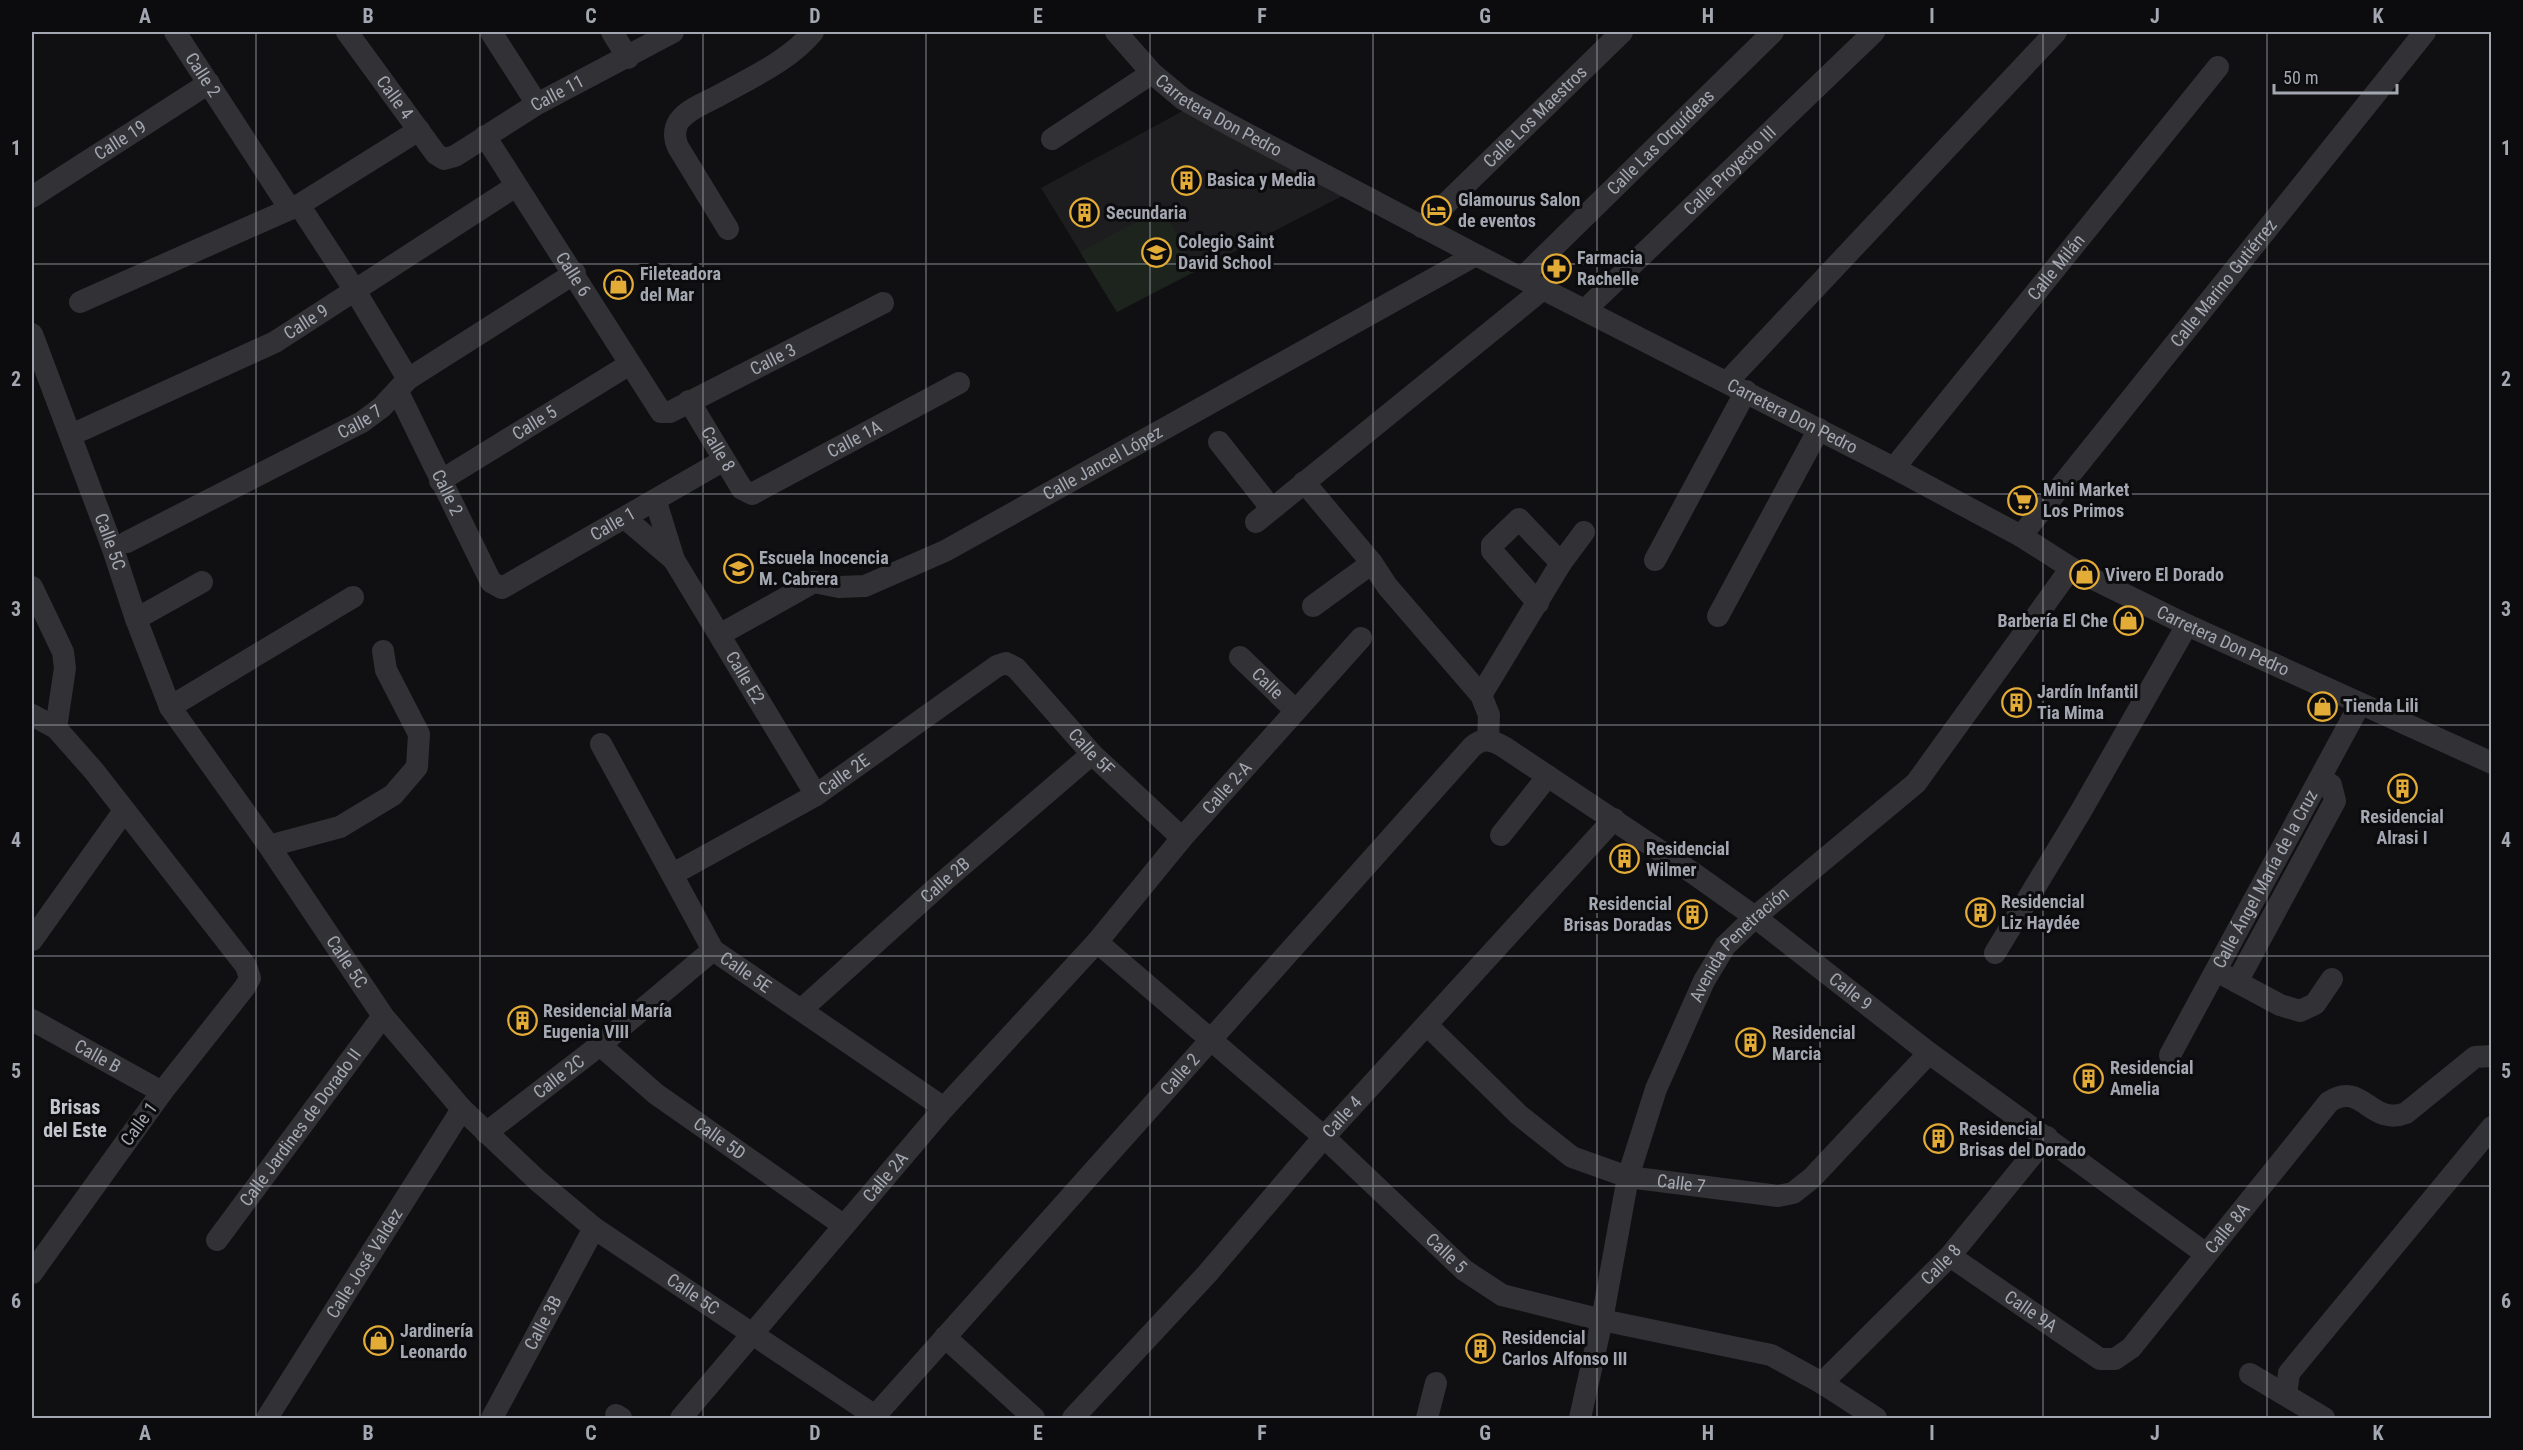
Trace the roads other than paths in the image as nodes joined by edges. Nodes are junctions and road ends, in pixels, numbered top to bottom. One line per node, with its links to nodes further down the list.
1 (175, 32): 16 (street, Calle 2)
2 (348, 32): 18 (street, Calle 4)
3 (491, 32): 17 (street)
4 (612, 32): 13 (street)
5 (674, 32): 13 (street, Calle 11)
6 (813, 32): 26 (street)
7 (1116, 32): 15 (street, Carretera Don Pedro)
8 (1622, 32): 25 (street, Calle Los Maestros)
9 (1773, 32): 29 (street, Calle Las Orquídeas)
10 (1874, 32): 34 (street, Calle Proyecto III)
11 (2056, 32): 39 (street)
12 (2425, 32): 53 (street, Calle Marino Gutiérrez)
13 (628, 58): 17 (street, Calle 11)
14 (2218, 67): 46 (street, Calle Milán)
15 (1152, 73): 20 (street); 25 (street, Carretera Don Pedro)
16 (209, 83): 23 (street, Calle 19); 24 (street, Calle 2)
17 (537, 104): 19 (street, Calle 11)
18 (419, 130): 21 (street, Calle 4); 24 (street)
19 (485, 136): 21 (street, Calle 11); 22 (street, Calle 6)
20 (1052, 139)
21 (444, 159)
22 (516, 186): 28 (street, Calle 6); 30 (street, Calle 9)
23 (32, 197)
24 (295, 207): 30 (street, Calle 2); 32 (street)
25 (1422, 227): 27 (street, Carretera Don Pedro)
26 (728, 229)
27 (1476, 255): 29 (street, Carretera Don Pedro); 69 (street, Calle Jancel López)
28 (575, 273): 36 (street, Calle 6); 38 (street, Calle 7)
29 (1522, 278): 31 (street, Carretera Don Pedro)
30 (354, 289): 38 (street, Calle 2); 43 (street, Calle 9)
31 (1543, 289): 34 (street, Carretera Don Pedro); 48 (street)
32 (80, 302)
33 (883, 303): 40 (street, Calle 3)
34 (1585, 310): 39 (street, Carretera Don Pedro)
35 (32, 334): 67 (street, Calle 5C)
36 (630, 364): 41 (street, Calle 6); 47 (street, Calle 5)
37 (959, 383): 49 (street, Calle 1A)
38 (403, 386): 47 (street, Calle 2); 54 (street, Calle 7)
39 (1736, 386): 42 (street, Carretera Don Pedro); 56 (street)
40 (689, 401): 41 (street, Calle 3); 45 (street, Calle 8)
41 (661, 412)
42 (1819, 429): 46 (street, Carretera Don Pedro); 66 (street)
43 (82, 430)
44 (1219, 442): 48 (street)
45 (724, 460): 49 (street, Calle 8); 50 (street, Calle 1)
46 (1894, 468): 53 (street, Carretera Don Pedro)
47 (440, 481): 62 (street, Calle 2)
48 (1304, 482): 57 (street)
49 (749, 494)
50 (656, 502): 51 (street, Calle 1); 55 (street, Calle E2)
51 (626, 519): 55 (street, Calle E2); 62 (street, Calle 1)
52 (1584, 532): 58 (street)
53 (2022, 536): 59 (street, Carretera Don Pedro)
54 (127, 542)
55 (674, 560): 69 (street, Calle E2)
56 (1655, 560)
57 (1372, 563): 65 (street); 74 (street)
58 (1561, 563): 64 (street); 64 (street)
59 (2071, 568): 68 (street, Carretera Don Pedro); 93 (street, Avenida Penetración)
60 (202, 582): 67 (street)
61 (32, 587): 79 (street)
62 (502, 588)
63 (353, 597): 76 (street)
64 (1538, 603): 74 (street)
65 (1313, 606)
66 (1718, 616)
67 (136, 619): 76 (street, Calle 5C)
68 (2187, 626): 75 (street, Carretera Don Pedro); 97 (street)
69 (720, 634): 86 (street, Calle E2)
70 (1361, 638): 77 (street, Calle 2-A)
71 (384, 651): 91 (street)
72 (1240, 657): 77 (street, Calle)
73 (1006, 663): 82 (street, Calle 5F); 86 (street, Calle 2E)
74 (1481, 695): 80 (street)
75 (2360, 704): 83 (street, Carretera Don Pedro); 85 (street, Calle Ángel María de la Cruz)
76 (170, 707): 91 (street, Calle 5C)
77 (1295, 710): 90 (street, Calle 2-A)
78 (32, 715): 79 (street)
79 (56, 728): 87 (street)
80 (1488, 740): 84 (street, Calle 9); 105 (street, Calle 2)
81 (601, 744): 92 (street, Calle 5E)
82 (1092, 754): 90 (street, Calle 5F); 101 (street, Calle 2B)
83 (2492, 763)
84 (1548, 776): 88 (street, Calle 9); 89 (street)
85 (2321, 779): 98 (street, Calle Ángel María de la Cruz); 100 (street)
86 (816, 795): 92 (street, Calle 2E)
87 (124, 810): 94 (street); 110 (street, Calle 1)
88 (1614, 819): 93 (street, Calle 9); 104 (street, Calle 4)
89 (1501, 835)
90 (1182, 838): 95 (street, Calle 2-A)
91 (268, 846): 102 (street, Calle 5C)
92 (673, 874): 96 (street, Calle 5E)
93 (1755, 917): 107 (street, Calle 9); 117 (street, Avenida Penetración)
94 (32, 940)
95 (1097, 942): 105 (street, Calle 5); 111 (street, Calle 2A)
96 (713, 950): 101 (street, Calle 5E); 106 (street, Calle 2C)
97 (1995, 953)
98 (2217, 971): 100 (street); 108 (street, Calle Ángel María de la Cruz)
99 (2332, 979): 100 (street)
100 (2237, 982)
101 (801, 1010): 111 (street, Calle 5E)
102 (383, 1016): 112 (street, Calle 5C); 120 (street, Calle Jardines de Dorado II)
103 (32, 1020): 110 (street, Calle B)
104 (1428, 1026): 115 (street, Calle 4); 117 (street, Calle 7)
105 (1212, 1040): 115 (street, Calle 5); 126 (street, Calle 2)
106 (600, 1045): 114 (street, Calle 2C); 118 (street, Calle 5D)
107 (1929, 1053): 116 (street, Calle 9); 117 (street, Calle 7)
108 (2170, 1055)
109 (2492, 1056): 121 (street, Calle 8A)
110 (162, 1092): 123 (street, Calle 1)
111 (944, 1108): 118 (street, Calle 2A)
112 (462, 1109): 114 (street, Calle 5C); 133 (street, Calle José Valdez)
113 (2492, 1126): 131 (street)
114 (486, 1133): 119 (street, Calle 5C)
115 (1324, 1137): 124 (street, Calle 5); 137 (street, Calle 4)
116 (2047, 1137): 121 (street, Calle 9); 122 (street, Calle 8)
117 (1628, 1177): 124 (street, Avenida Penetración)
118 (843, 1225): 125 (street, Calle 2A)
119 (594, 1228): 125 (street, Calle 5C); 134 (street, Calle 3B)
120 (217, 1240)
121 (2206, 1254): 127 (street, Calle 8A)
122 (1950, 1256): 127 (street, Calle 9A); 130 (street, Calle 8)
123 (32, 1273)
124 (1602, 1320): 130 (street, Calle 5); 139 (street, Avenida Penetración)
125 (751, 1333): 132 (street, Calle 5C); 135 (street, Calle 2A)
126 (945, 1337): 132 (street, Calle 2); 136 (street)
127 (2115, 1359)
128 (2250, 1374): 131 (street)
129 (1436, 1383): 138 (street)
130 (1822, 1383): 140 (street, Calle 5)
131 (2286, 1394): 141 (street)
132 (877, 1417)
133 (267, 1419)
134 (492, 1419)
135 (681, 1419)
136 (1034, 1419)
137 (1073, 1419)
138 (1427, 1419)
139 (1580, 1419)
140 (1876, 1419)
141 (2324, 1419)

